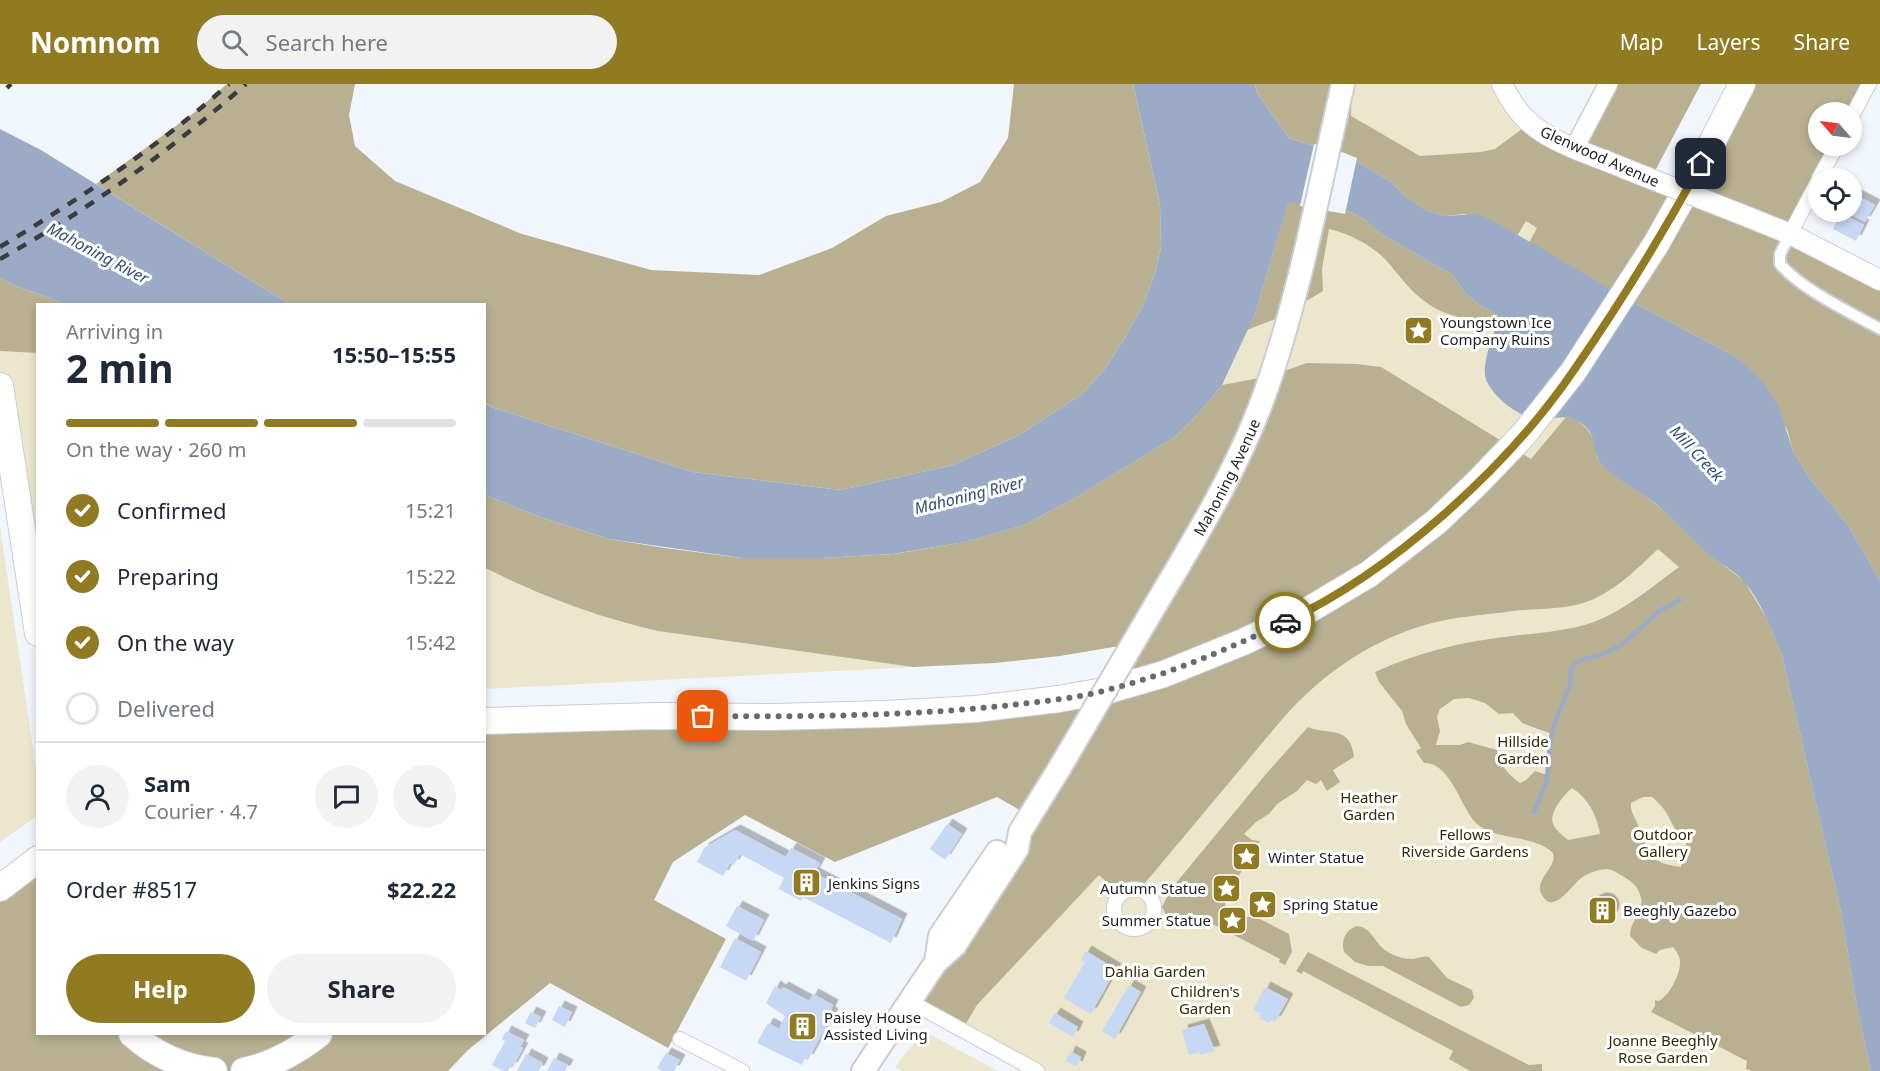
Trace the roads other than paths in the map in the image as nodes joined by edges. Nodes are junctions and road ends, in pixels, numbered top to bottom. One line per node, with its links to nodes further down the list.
1 (1343, 84): 18 (main road, Mahoning Avenue, bridge)
2 (1502, 84): 7 (main road, Glenwood Avenue)
3 (1608, 84): 7 (street)
4 (1742, 84): 14 (highway)
5 (1869, 84): 6 (street)
6 (1859, 102)
7 (1575, 147): 9 (main road, Glenwood Avenue, bridge)
8 (1808, 200): 9 (street)
9 (1790, 234): 10 (main road, Glenwood Avenue); 11 (street)
10 (1880, 280)
11 (1880, 329)
12 (0, 386): 13 (highway)
13 (36, 621)
14 (486, 721)
15 (36, 861): 17 (highway)
16 (36, 867): 17 (highway)
17 (6, 884)
18 (909, 1001): 25 (main road, Mahoning Avenue); 26 (street)
19 (133, 1035): 22 (highway)
20 (318, 1035): 23 (highway)
21 (680, 1039): 24 (street)
22 (214, 1071)
23 (244, 1071)
24 (742, 1071)
25 (863, 1071)
26 (1037, 1071)

